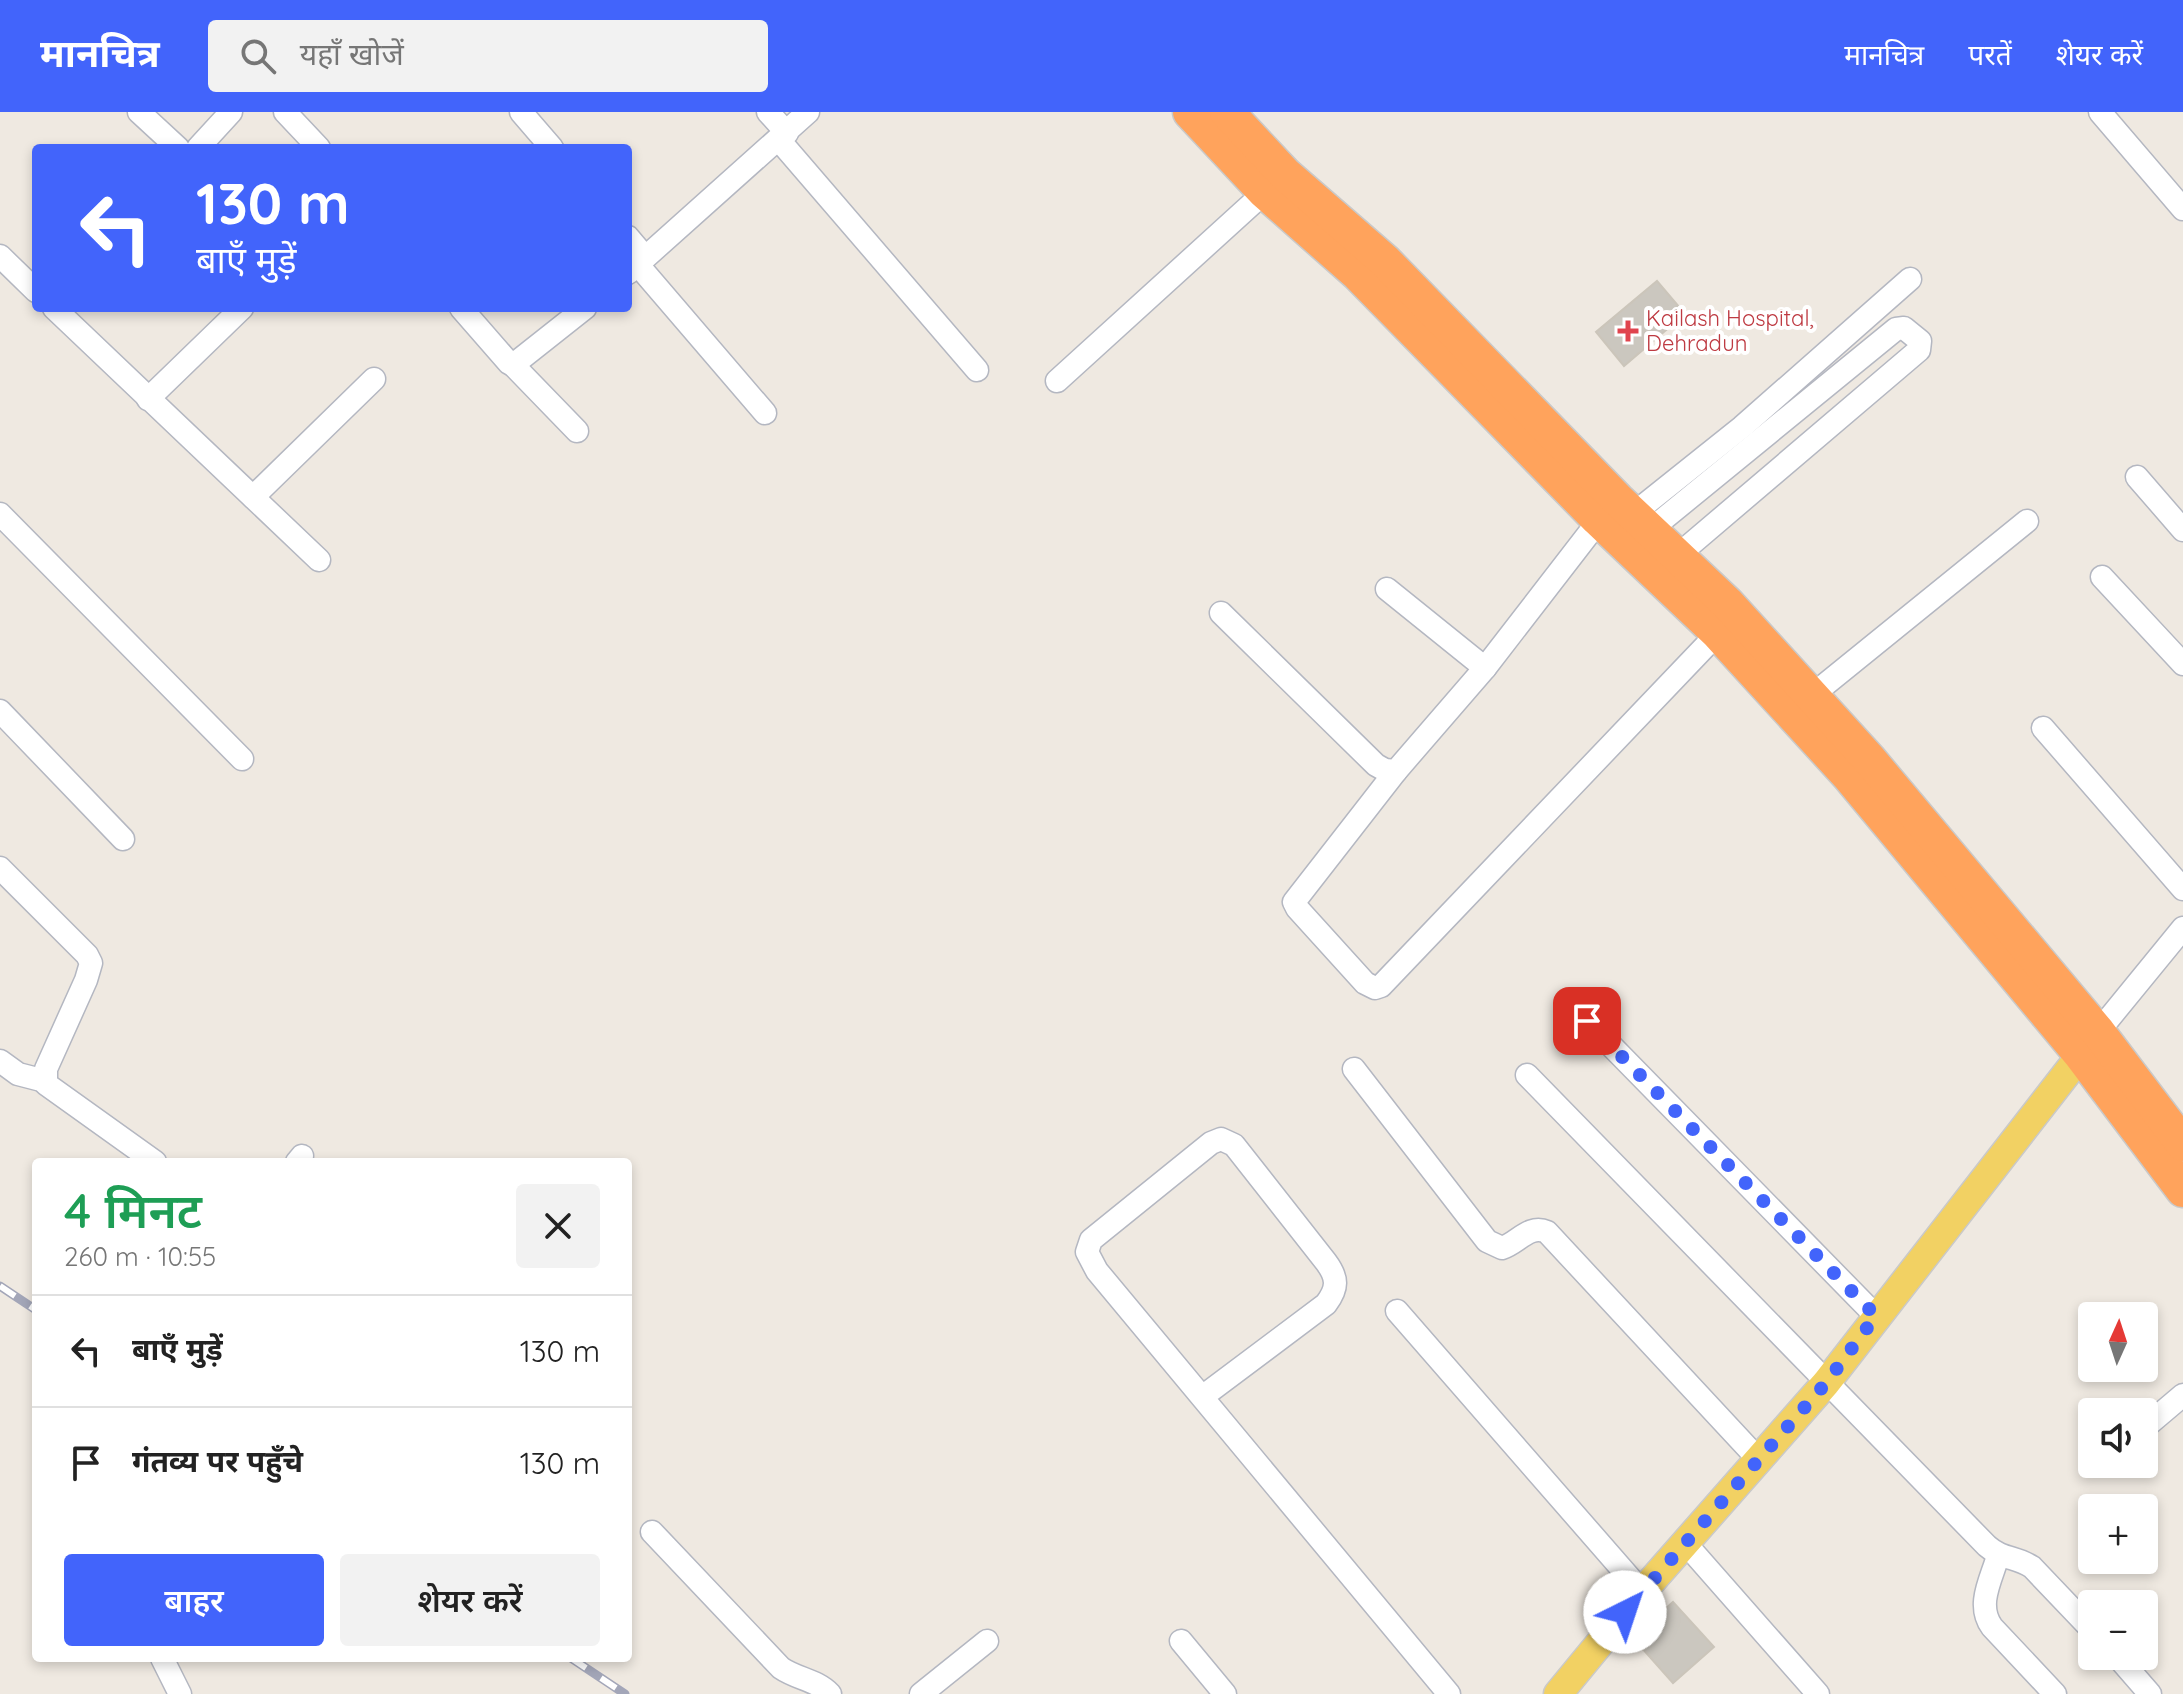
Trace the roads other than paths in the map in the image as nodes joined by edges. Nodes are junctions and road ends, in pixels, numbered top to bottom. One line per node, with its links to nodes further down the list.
1 (139, 112): 11 (street)
2 (231, 112): 12 (street)
3 (285, 112): 13 (street)
4 (521, 112): 14 (street)
5 (768, 112): 10 (street)
6 (808, 112): 10 (street)
7 (1190, 112): 15 (highway)
8 (1227, 112): 35 (highway)
9 (2101, 112): 16 (street)
10 (783, 136): 18 (street); 26 (street)
11 (174, 144)
12 (202, 144)
13 (315, 144)
14 (549, 144)
15 (1265, 192): 28 (street); 35 (highway)
16 (2183, 209)
17 (0, 256): 20 (street)
18 (637, 265): 30 (street)
19 (1910, 279): 35 (street)
20 (32, 287)
21 (58, 312): 29 (street)
22 (238, 312): 29 (street)
23 (464, 312): 25 (street)
24 (580, 312): 25 (street)
25 (513, 365): 31 (street)
26 (977, 370)
27 (374, 379): 33 (street)
28 (1057, 381)
29 (148, 399): 33 (street)
30 (765, 413)
31 (577, 431)
32 (2137, 477): 37 (street)
33 (253, 497): 39 (street)
34 (0, 514): 49 (street)
35 (1625, 516): 38 (highway); 38 (street); 43 (highway); 45 (street)
36 (2027, 521): 46 (street)
37 (2183, 530)
38 (1677, 556): 46 (highway)
39 (319, 560)
40 (2102, 577): 44 (street)
41 (1387, 589): 45 (street)
42 (1221, 613): 50 (street)
43 (1718, 633): 50 (street); 56 (highway)
44 (2183, 664)
45 (1485, 668): 50 (street)
46 (1811, 696): 56 (highway)
47 (0, 711): 51 (street)
48 (2043, 728): 53 (street)
49 (242, 759)
50 (1396, 771)
51 (123, 839)
52 (0, 868): 60 (street)
53 (2183, 889)
54 (2183, 928): 56 (street)
55 (1587, 1021): 65 (street)
56 (2090, 1044): 61 (highway); 63 (highway); 65 (main road)
57 (0, 1061): 60 (street)
58 (1354, 1069): 70 (street)
59 (1527, 1075): 66 (street)
60 (45, 1081): 62 (street)
61 (2183, 1144)
62 (149, 1158)
63 (2183, 1190)
64 (1397, 1311): 74 (street)
65 (1876, 1316): 66 (main road)
66 (1826, 1383): 70 (main road); 73 (street)
67 (2183, 1395): 69 (street)
68 (1202, 1397): 68 (street); 84 (street)
69 (2158, 1416)
70 (1759, 1460): 72 (main road)
71 (652, 1532): 81 (street)
72 (1686, 1544): 74 (main road); 86 (street)
73 (1998, 1556): 75 (street); 87 (street)
74 (1642, 1592): 85 (main road)
75 (2078, 1615)
76 (987, 1641): 82 (street)
77 (1181, 1641): 83 (street)
78 (164, 1662): 80 (street)
79 (2129, 1670): 88 (street)
80 (180, 1694)
81 (830, 1694)
82 (921, 1694)
83 (1225, 1694)
84 (1449, 1694)
85 (1558, 1694)
86 (1818, 1694)
87 (2055, 1694)
88 (2150, 1694)

